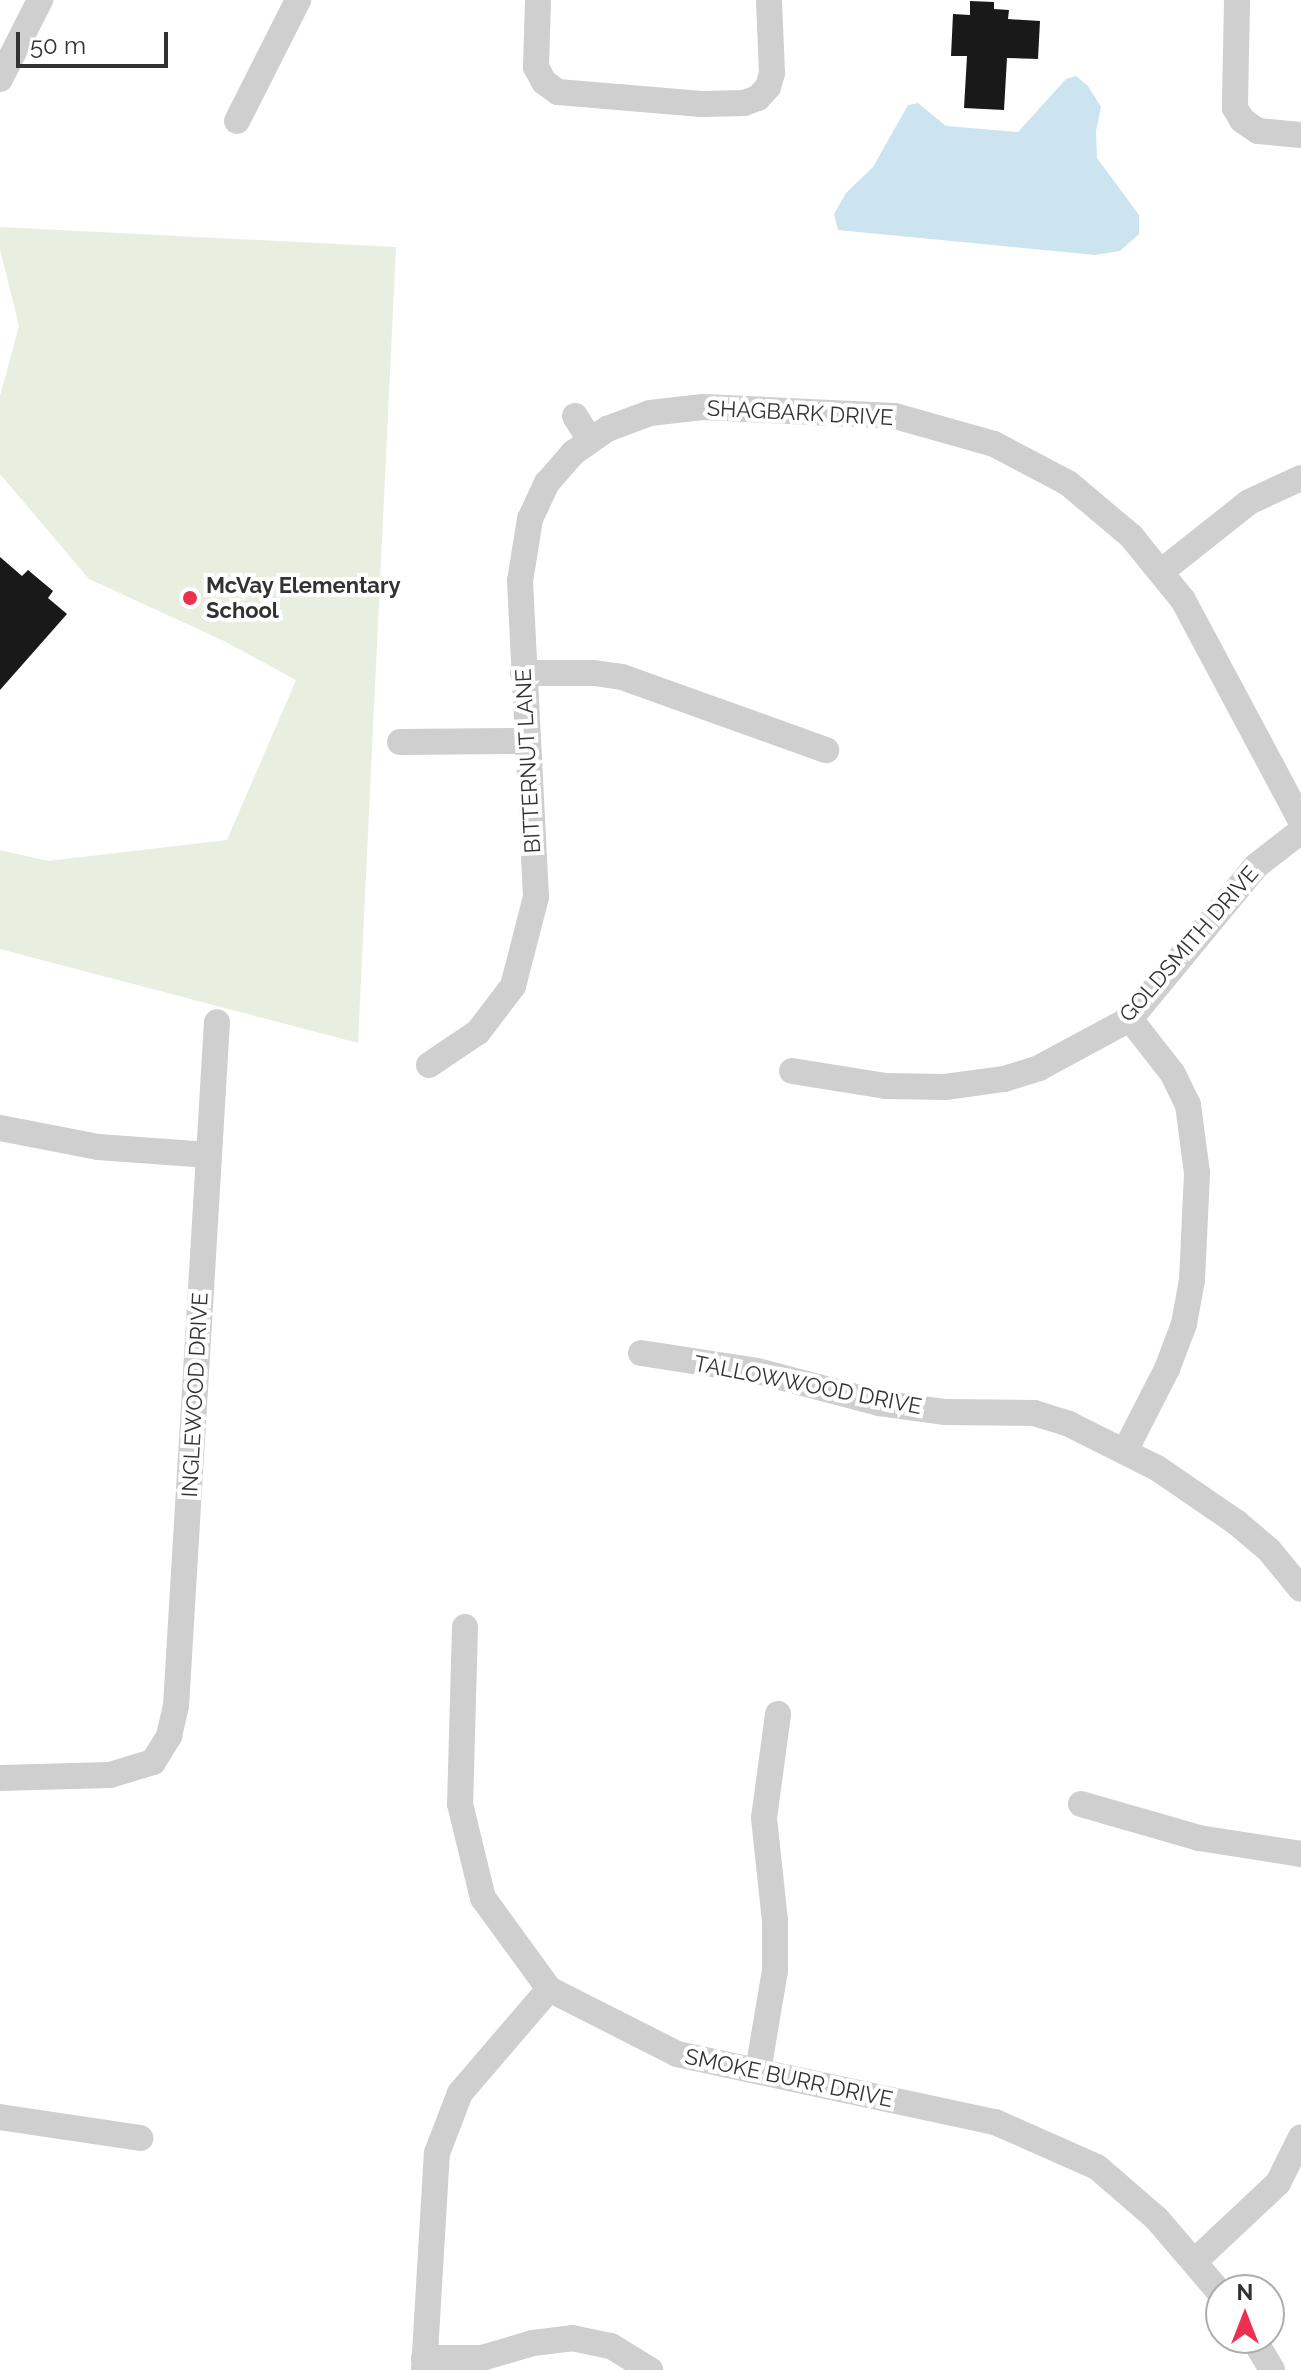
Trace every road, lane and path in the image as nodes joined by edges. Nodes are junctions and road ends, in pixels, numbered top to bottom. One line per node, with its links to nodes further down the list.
1 (40, 0): 6 (street)
2 (298, 0): 7 (street)
3 (538, 0): 4 (street)
4 (769, 0)
5 (1237, 0): 8 (street)
6 (0, 79)
7 (237, 121)
8 (1301, 135)
9 (575, 416): 10 (street)
10 (590, 440): 12 (street, SHAGBARK DRIVE); 13 (street, BITTERNUT LANE)
11 (1301, 478): 12 (street)
12 (1162, 571): 17 (street, SHAGBARK DRIVE)
13 (523, 673): 14 (street, BITTERNUT LANE); 16 (street)
14 (525, 741): 15 (street); 21 (street, BITTERNUT LANE)
15 (400, 742)
16 (826, 750)
17 (1301, 821)
18 (1301, 831): 19 (street, GOLDSMITH DRIVE)
19 (1130, 1019): 22 (street, GOLDSMITH DRIVE); 26 (street)
20 (217, 1022): 24 (street, INGLEWOOD DRIVE)
21 (429, 1065)
22 (792, 1071)
23 (0, 1128): 24 (street)
24 (209, 1155): 30 (street, INGLEWOOD DRIVE)
25 (641, 1353): 26 (street, TALLOWWOOD DRIVE)
26 (1125, 1451): 27 (street, TALLOWWOOD DRIVE)
27 (1301, 1589)
28 (465, 1627): 33 (street, SMOKE BURR DRIVE)
29 (778, 1714): 34 (street)
30 (0, 1778)
31 (1081, 1804): 32 (street)
32 (1301, 1854)
33 (549, 1989): 34 (street, SMOKE BURR DRIVE); 40 (street)
34 (758, 2071): 38 (street, SMOKE BURR DRIVE)
35 (0, 2117): 37 (street)
36 (1301, 2137): 38 (street)
37 (140, 2138)
38 (1195, 2261): 39 (street, SMOKE BURR DRIVE)
39 (1205, 2274)
40 (424, 2364): 41 (street)
41 (650, 2370)

